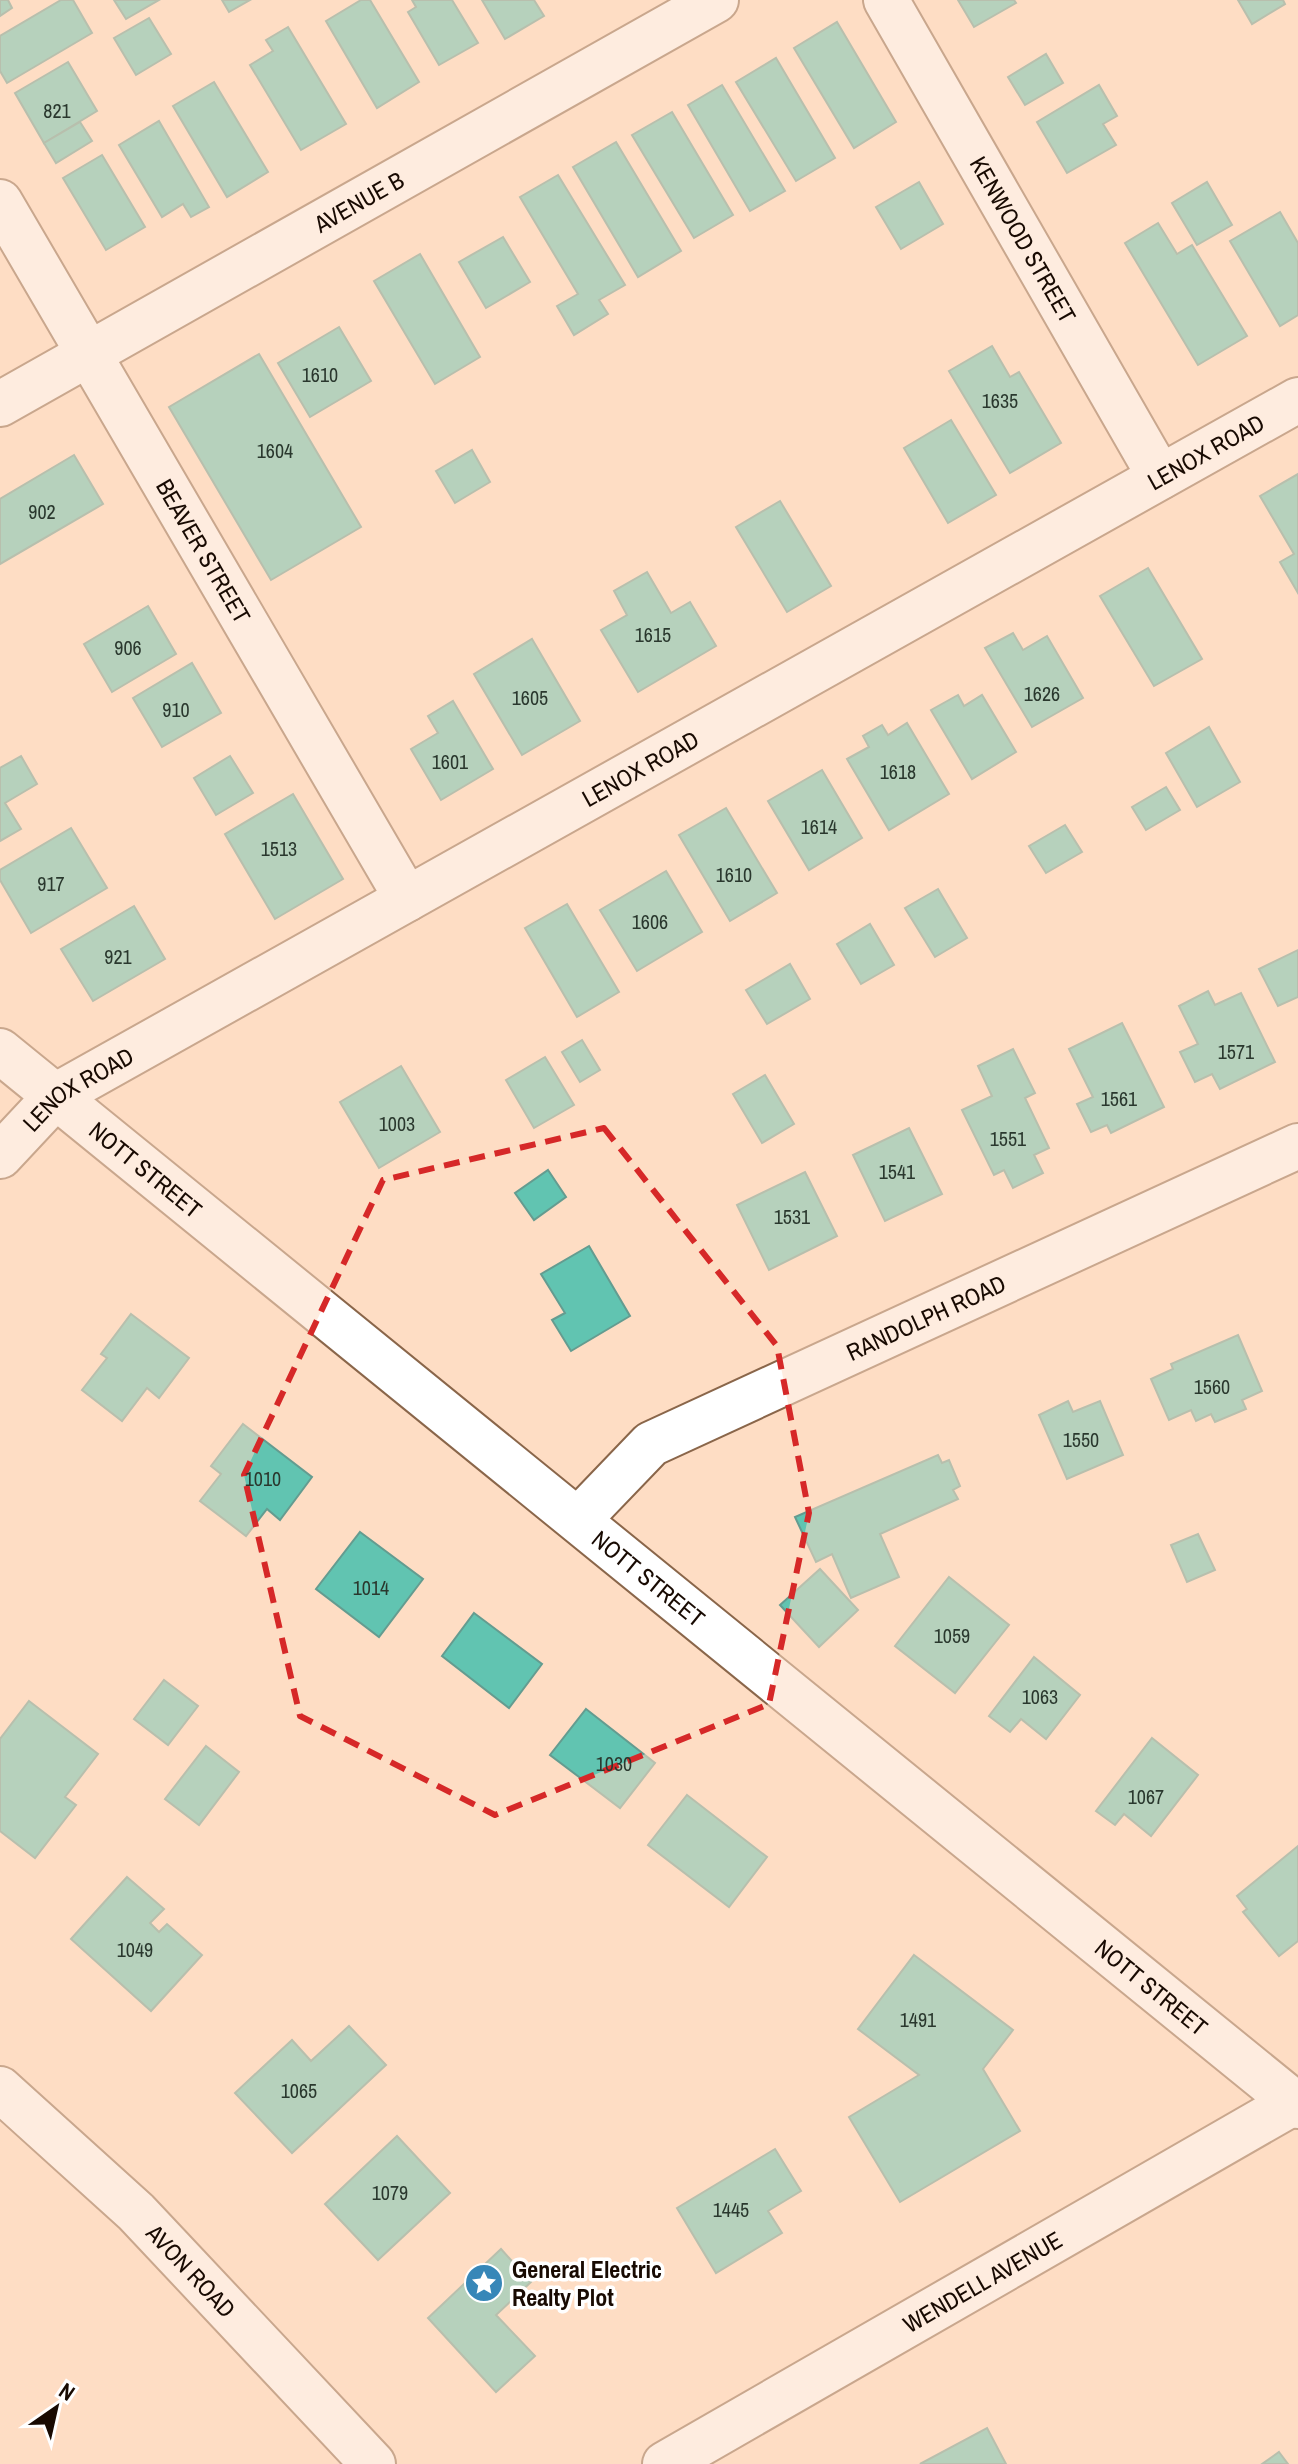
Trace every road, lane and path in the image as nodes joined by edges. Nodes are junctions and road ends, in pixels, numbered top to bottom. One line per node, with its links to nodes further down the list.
1 (716, 0): 4 (street, AVENUE B)
2 (886, 0): 7 (street, KENWOOD STREET)
3 (0, 202): 4 (street, BEAVER STREET)
4 (89, 354): 6 (street, AVENUE B); 8 (street, BEAVER STREET)
5 (1298, 400): 7 (street, LENOX ROAD)
6 (0, 404)
7 (1160, 477): 8 (street, LENOX ROAD)
8 (407, 899): 10 (street, LENOX ROAD)
9 (0, 1051): 10 (street, NOTT STREET)
10 (57, 1095): 12 (street, LENOX ROAD); 13 (street, NOTT STREET)
11 (1298, 1146): 13 (street, RANDOLPH ROAD)
12 (0, 1156)
13 (578, 1520): 15 (street, NOTT STREET)
14 (0, 2089): 16 (street, AVON ROAD)
15 (1297, 2102): 17 (street, WENDELL AVENUE)
16 (373, 2464)
17 (665, 2464)

